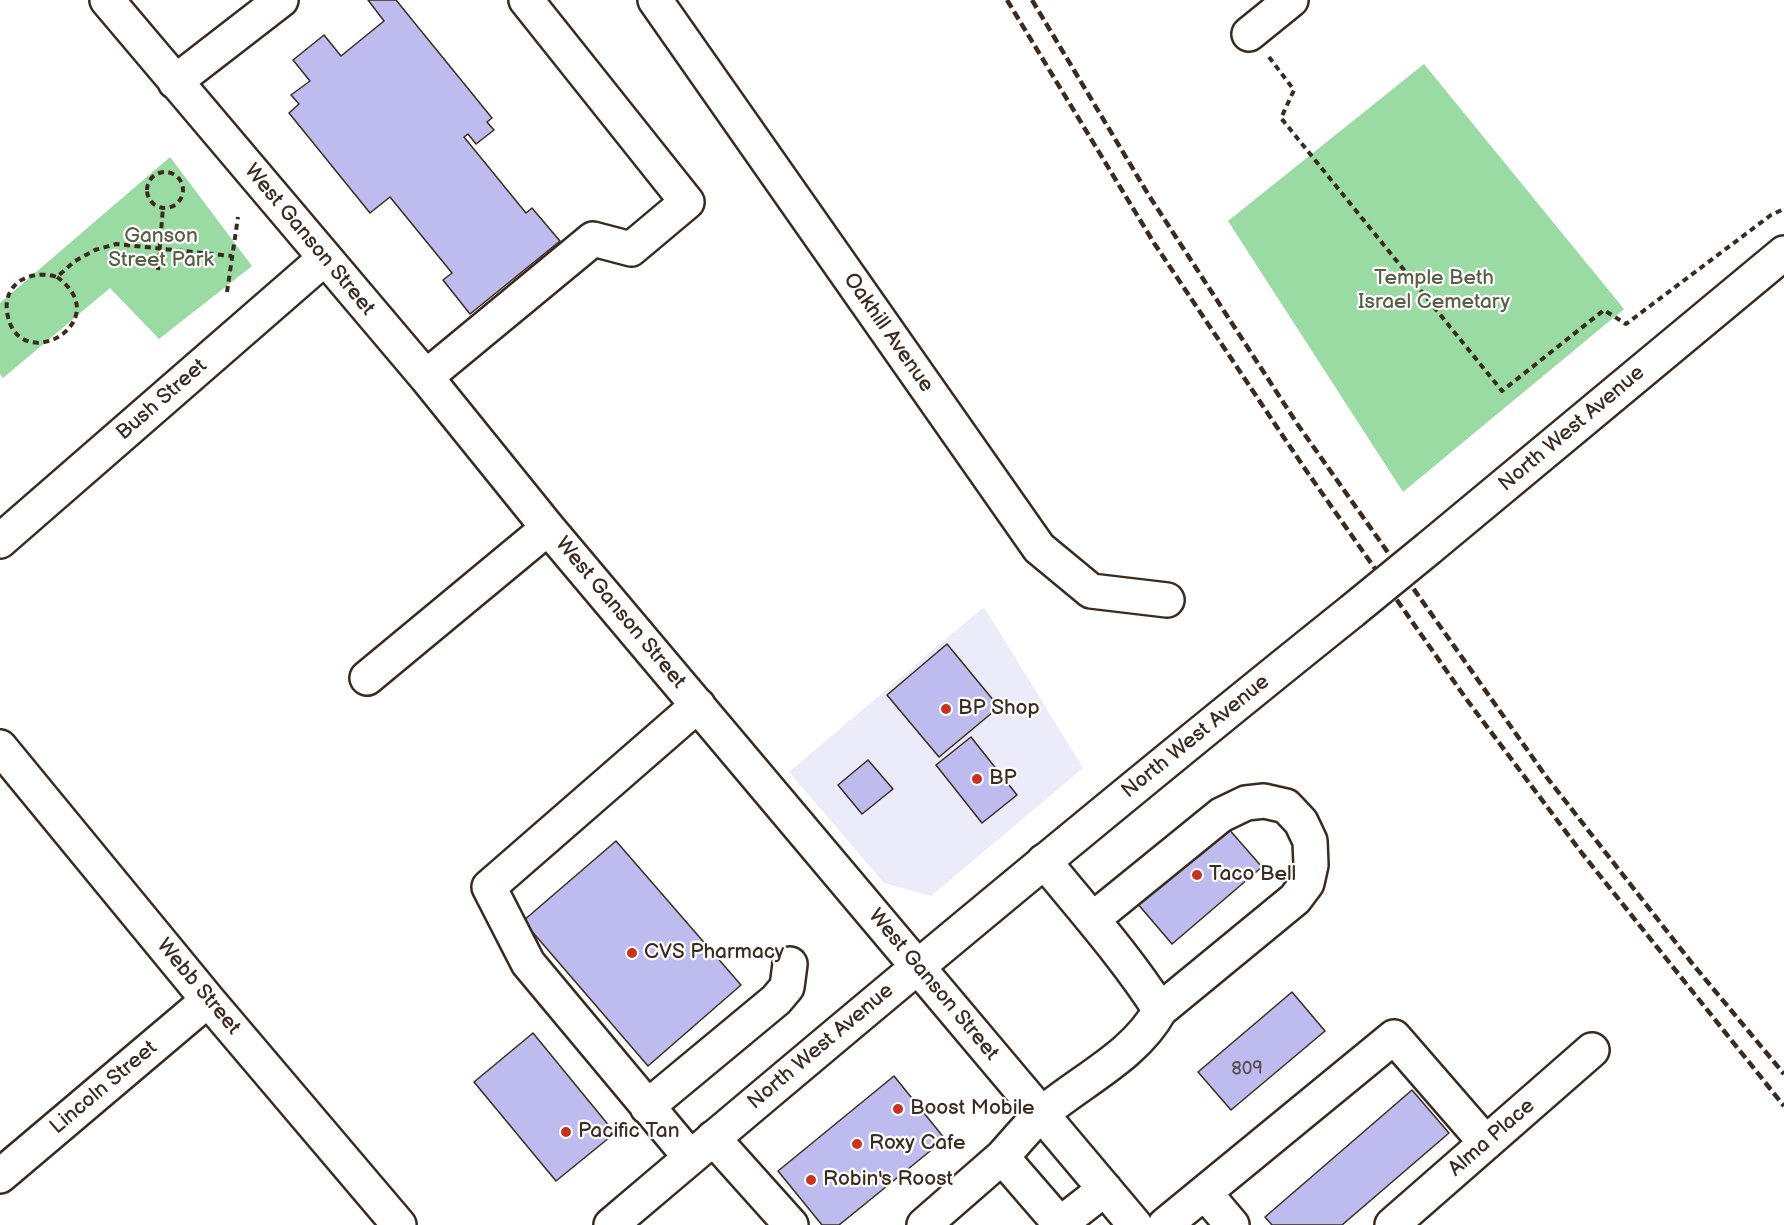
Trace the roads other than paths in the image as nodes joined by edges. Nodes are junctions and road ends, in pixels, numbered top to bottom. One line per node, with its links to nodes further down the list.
1 (107, 0): 7 (street, West Ganson Street)
2 (281, 0): 7 (street)
3 (526, 0): 10 (street)
4 (655, 0): 13 (street, Oakhill Avenue)
5 (1291, 0): 6 (street)
6 (1249, 34)
7 (175, 82): 9 (street, West Ganson Street)
8 (1784, 253): 17 (street, North West Avenue, bridge)
9 (325, 258): 10 (street, West Ganson Street); 12 (street, Bush Street)
10 (426, 378): 11 (street, West Ganson Street)
11 (548, 528): 14 (street); 15 (street, West Ganson Street)
12 (0, 541)
13 (1167, 600)
14 (367, 678)
15 (698, 705): 20 (street, West Ganson Street); 24 (street)
16 (0, 747): 21 (street, Webb Street)
17 (1044, 861): 18 (street); 20 (street, North West Avenue)
18 (1093, 920): 22 (street); 22 (street)
19 (790, 964): 24 (street)
20 (918, 966): 25 (street, West Ganson Street); 27 (street, North West Avenue)
21 (208, 1000): 29 (street, Lincoln Street); 32 (street, Webb Street)
22 (1160, 1010): 25 (street)
23 (1592, 1050): 26 (street, Alma Place)
24 (647, 1107): 27 (street)
25 (1042, 1114): 28 (street); 30 (street, West Ganson Street)
26 (1486, 1143): 31 (street); 40 (street, Alma Place)
27 (702, 1148): 33 (street, North West Avenue); 34 (street)
28 (1002, 1157): 35 (street); 36 (street)
29 (0, 1176)
30 (1105, 1189): 36 (street); 37 (street, West Ganson Street)
31 (1205, 1193): 38 (street); 39 (street)
32 (399, 1225)
33 (610, 1225)
34 (791, 1225)
35 (924, 1225)
36 (1060, 1225)
37 (1135, 1225)
38 (1165, 1225)
39 (1232, 1225)
40 (1392, 1225)

